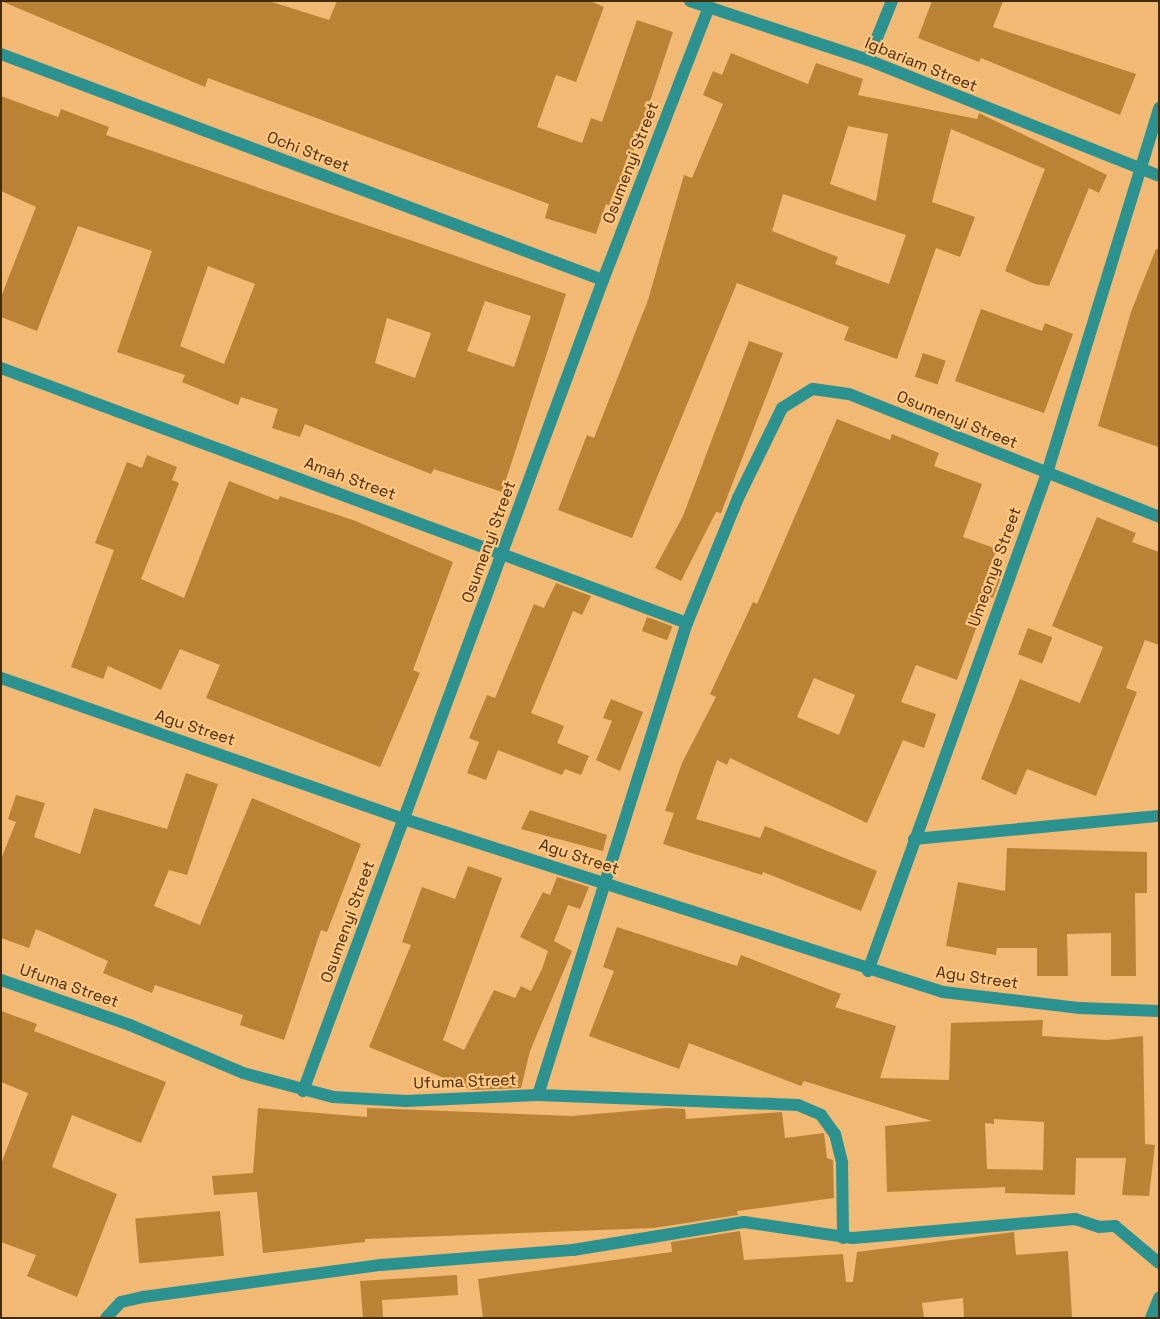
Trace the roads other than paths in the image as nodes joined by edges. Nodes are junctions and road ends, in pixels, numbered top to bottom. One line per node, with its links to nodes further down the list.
1 (690, 1): 3 (street, Igbariam Street)
2 (892, 1): 5 (street)
3 (709, 7): 5 (street, Igbariam Street); 9 (street, Osumenyi Street)
4 (1, 54): 9 (street, Ochi Street)
5 (868, 60): 7 (street, Igbariam Street)
6 (1159, 108): 7 (street, Umeonye Street)
7 (1137, 168): 8 (street, Igbariam Street); 11 (street, Umeonye Street)
8 (1159, 176)
9 (603, 280): 13 (street, Osumenyi Street)
10 (2, 369): 13 (street, Amah Street)
11 (1047, 473): 12 (street, Osumenyi Street); 14 (street, Osumenyi Street); 18 (street, Umeonye Street)
12 (1159, 517)
13 (502, 552): 14 (street, Amah Street); 17 (street, Osumenyi Street)
14 (687, 623): 19 (street, Osumenyi Street)
15 (1, 678): 17 (street, Agu Street)
16 (1159, 816): 18 (street)
17 (404, 819): 19 (street, Agu Street); 23 (street, Osumenyi Street)
18 (914, 839): 20 (street, Umeonye Street)
19 (604, 883): 20 (street, Agu Street); 24 (street, Osumenyi Street)
20 (868, 971): 22 (street, Agu Street)
21 (1, 980): 23 (street, Ufuma Street)
22 (1159, 1011)
23 (303, 1091): 24 (street, Ufuma Street)
24 (538, 1095): 25 (street, Ufuma Street)
25 (843, 1238): 26 (street); 28 (street)
26 (1159, 1263)
27 (1159, 1298): 29 (street)
28 (106, 1318)
29 (1151, 1318)

